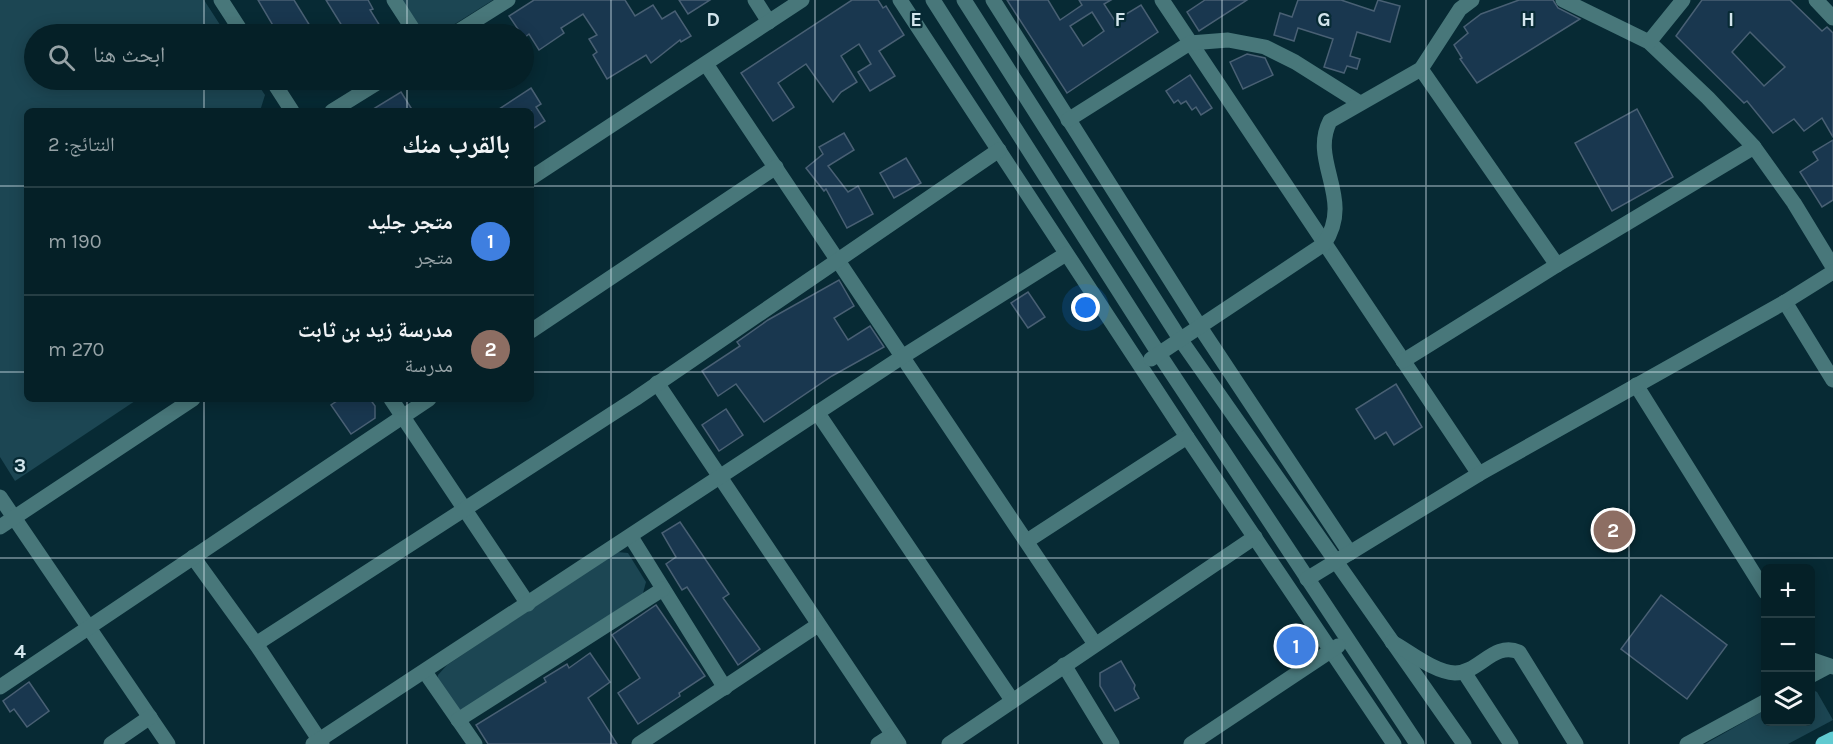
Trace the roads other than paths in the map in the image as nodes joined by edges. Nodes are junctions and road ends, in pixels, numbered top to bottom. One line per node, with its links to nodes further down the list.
1 (221, 0): 17 (street)
2 (394, 0): 18 (street)
3 (508, 0): 19 (street)
4 (755, 0): 16 (street)
5 (802, 0): 16 (street)
6 (900, 0): 31 (street)
7 (933, 0): 44 (street)
8 (964, 0): 43 (street)
9 (993, 0): 29 (street)
10 (1162, 0): 21 (street)
11 (1472, 0): 23 (street)
12 (1563, 0): 20 (street)
13 (1683, 0): 20 (street)
14 (1816, 0): 15 (street)
15 (1833, 18)
16 (769, 22): 22 (street)
17 (237, 24)
18 (410, 24)
19 (470, 24)
20 (1649, 42): 30 (street)
21 (1190, 43): 26 (street); 29 (street); 34 (street)
22 (706, 64): 32 (street); 33 (street)
23 (1421, 69): 26 (street); 37 (street)
24 (278, 90): 27 (street)
25 (366, 90): 28 (street)
26 (1360, 103): 34 (street)
27 (290, 108)
28 (337, 108)
29 (1068, 120): 41 (street)
30 (1754, 147): 37 (street); 38 (street)
31 (999, 150): 35 (street); 36 (street)
32 (776, 167): 36 (street); 42 (street)
33 (534, 176)
34 (1324, 244): 41 (street); 46 (street)
35 (1066, 254): 45 (street); 47 (street)
36 (837, 259): 45 (street); 49 (street)
37 (1557, 264): 46 (street)
38 (1833, 267)
39 (1833, 272): 40 (street)
40 (1785, 302): 48 (street); 50 (street)
41 (1200, 327): 43 (street); 66 (street)
42 (534, 329)
43 (1180, 339): 44 (street); 68 (street)
44 (1159, 354): 47 (street); 69 (street)
45 (902, 357): 54 (street); 65 (street)
46 (1403, 361): 57 (street)
47 (1140, 365): 56 (street)
48 (1833, 380)
49 (657, 383): 58 (street); 60 (street)
50 (1636, 385): 57 (street); 70 (street)
51 (188, 402): 61 (street)
52 (393, 402): 55 (street)
53 (424, 402): 55 (street)
54 (818, 412): 58 (street); 88 (street)
55 (403, 416): 60 (street); 67 (street)
56 (1187, 437): 64 (street); 65 (street)
57 (1479, 474): 66 (street)
58 (721, 478): 63 (street); 73 (street)
59 (0, 497): 61 (street)
60 (464, 507): 72 (street); 77 (street)
61 (13, 518): 62 (street); 74 (street)
62 (0, 527)
63 (631, 537): 71 (street); 72 (street)
64 (1255, 537): 78 (street); 79 (street)
65 (1027, 541): 78 (street)
66 (1350, 553): 68 (street)
67 (193, 557): 74 (street); 77 (street)
68 (1334, 562): 69 (street); 75 (street)
69 (1307, 579): 76 (street)
70 (1761, 585)
71 (663, 589): 87 (street); 91 (street)
72 (528, 604): 83 (street)
73 (818, 625): 87 (street); 93 (street)
74 (89, 627): 86 (street); 90 (street)
75 (1388, 639): 84 (street); 105 (street)
76 (1347, 640): 79 (street); 104 (street)
77 (256, 644): 94 (street)
78 (1095, 644): 81 (street)
79 (1330, 651): 102 (street); 103 (street)
80 (1815, 661): 82 (street)
81 (1064, 665): 88 (street); 101 (street)
82 (1830, 667): 85 (street)
83 (425, 672): 91 (street); 94 (street)
84 (1464, 672): 106 (street); 107 (street)
85 (1815, 674)
86 (0, 687)
87 (725, 688): 98 (street)
88 (1012, 700): 100 (street)
89 (1761, 704): 108 (street)
90 (150, 717): 95 (street); 96 (street)
91 (458, 720): 97 (street)
92 (1833, 739): 109 (main road)
93 (895, 740): 99 (street)
94 (318, 743)
95 (111, 744)
96 (168, 744)
97 (475, 744)
98 (639, 744)
99 (878, 744)
100 (949, 744)
101 (1112, 744)
102 (1191, 744)
103 (1394, 744)
104 (1417, 744)
105 (1464, 744)
106 (1511, 744)
107 (1576, 744)
108 (1687, 744)
109 (1823, 744)

